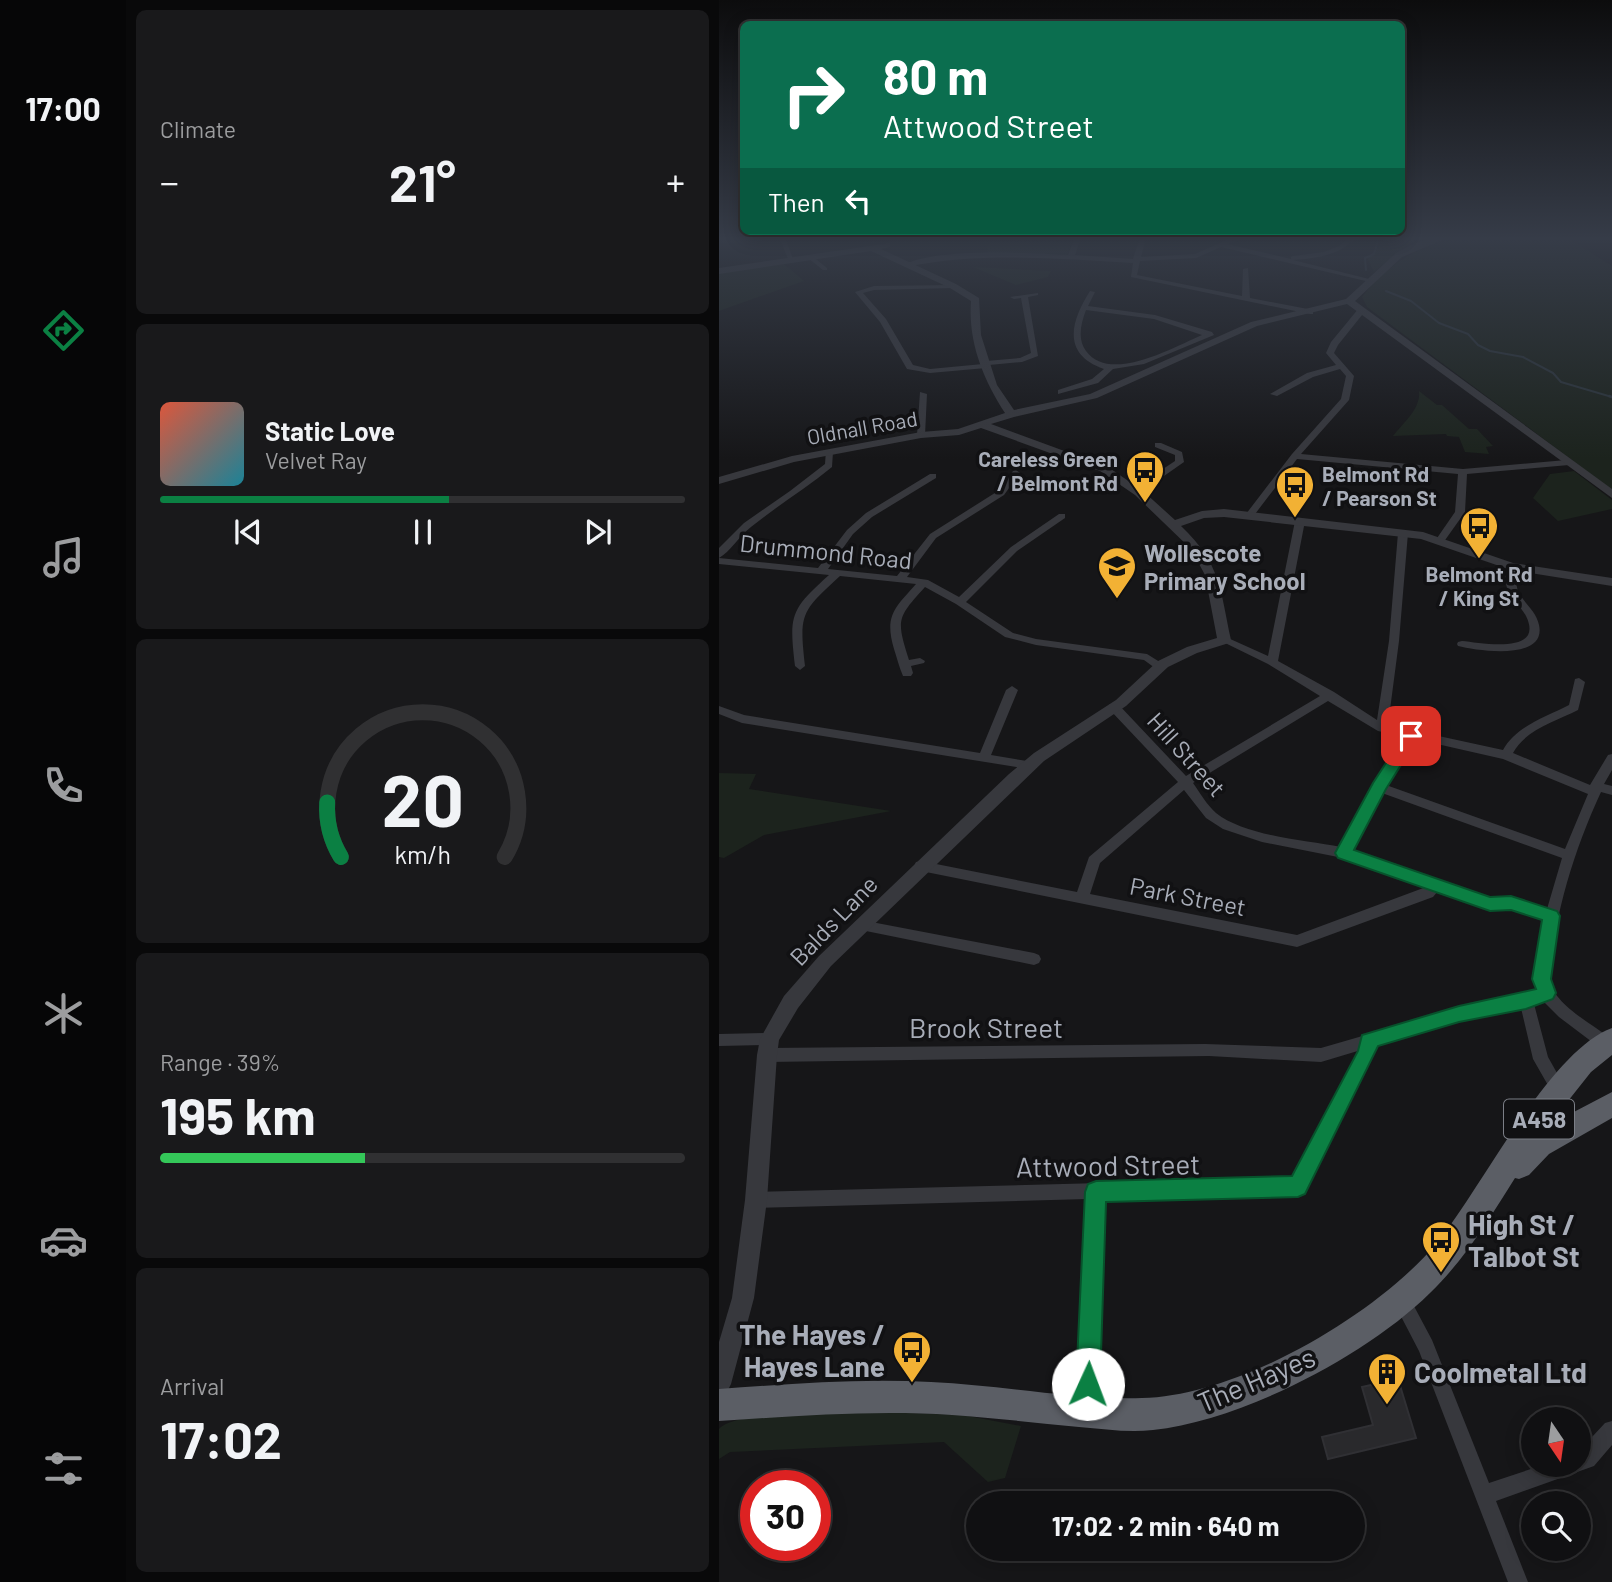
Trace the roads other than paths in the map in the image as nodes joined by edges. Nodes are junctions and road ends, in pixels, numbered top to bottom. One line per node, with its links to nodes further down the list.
1 (874, 311): 13 (street)
2 (975, 311): 13 (street)
3 (1027, 311): 13 (street)
4 (1082, 311): 15 (street)
5 (1111, 311): 11 (street)
6 (1304, 311): 10 (street)
7 (1314, 311): 10 (street, Oldnall Road)
8 (1361, 311): 14 (street)
9 (1363, 311): 25 (street)
10 (1310, 312): 12 (street, Oldnall Road)
11 (1209, 334): 12 (street); 15 (street)
12 (1221, 338): 19 (street, Oldnall Road)
13 (986, 364): 19 (street)
14 (1342, 366): 16 (street); 24 (street)
15 (1110, 367): 17 (street)
16 (1275, 390)
17 (1061, 392)
18 (921, 396): 21 (street)
19 (1011, 414): 20 (street, Oldnall Road)
20 (983, 425): 21 (street, Oldnall Road); 30 (street)
21 (921, 435): 23 (street, Oldnall Road)
22 (1158, 445): 30 (street)
23 (829, 452): 29 (street, Oldnall Road); 38 (street)
24 (1295, 456): 26 (street); 32 (street)
25 (1566, 463): 26 (street); 31 (street)
26 (1463, 472): 37 (street)
27 (1016, 476): 43 (street)
28 (926, 478): 41 (street)
29 (719, 481)
30 (1130, 485): 35 (street)
31 (1612, 495)
32 (1249, 516): 34 (street); 35 (street)
33 (1060, 520): 46 (street)
34 (1300, 521): 36 (street); 51 (street)
35 (1172, 525): 47 (street)
36 (1403, 533): 37 (street); 58 (street)
37 (1440, 541): 40 (street)
38 (719, 555)
39 (719, 561): 41 (street, Drummond Road)
40 (1511, 566): 45 (street); 48 (street)
41 (822, 570): 42 (street, Drummond Road)
42 (839, 572): 43 (street, Drummond Road); 49 (street)
43 (901, 578): 44 (street, Drummond Road)
44 (924, 582): 46 (street, Drummond Road); 50 (street)
45 (1612, 582)
46 (960, 602): 52 (street, Drummond Road)
47 (1224, 640): 51 (street); 52 (street, Balds Lane)
48 (1462, 644)
49 (813, 656)
50 (920, 661)
51 (1272, 662): 55 (street)
52 (1159, 666): 56 (street, Balds Lane)
53 (1579, 682): 60 (street)
54 (1012, 691): 61 (street)
55 (1330, 695): 58 (street); 64 (street)
56 (1114, 708): 63 (street, Balds Lane); 64 (street, Hill Street)
57 (719, 710): 61 (street)
58 (1382, 728): 59 (street)
59 (1411, 736): 60 (street); 65 (street)
60 (1506, 755): 66 (street)
61 (985, 756): 63 (street)
62 (1612, 758): 66 (street)
63 (1029, 765): 70 (street, Balds Lane)
64 (1185, 782): 68 (street, Hill Street); 72 (street)
65 (1379, 787): 68 (street); 69 (street)
66 (1595, 789): 67 (street); 69 (street)
67 (1612, 792)
68 (1344, 853): 71 (street, Hill Street)
69 (1568, 855): 73 (street)
70 (921, 866): 72 (street, Park Street); 74 (street, Balds Lane)
71 (1437, 884): 72 (street, Park Street); 73 (street, Hill Street)
72 (1082, 898)
73 (1551, 916): 76 (street)
74 (861, 925): 75 (street); 81 (street, Balds Lane)
75 (1034, 959)
76 (1546, 993): 77 (street, Brook Street); 80 (street)
77 (1526, 1001): 79 (street, Brook Street); 82 (street)
78 (719, 1040): 81 (street, Brook Street)
79 (1369, 1041): 81 (street, Brook Street); 85 (street, Attwood Street)
80 (1610, 1044): 82 (highway, A458)
81 (768, 1047): 86 (street, Balds Lane)
82 (1558, 1090): 84 (highway); 87 (highway, A458)
83 (1612, 1104): 84 (highway, A458)
84 (1576, 1122): 87 (highway, A458)
85 (1096, 1192): 86 (street, Attwood Street); 91 (street)
86 (756, 1200): 89 (street, Balds Lane)
87 (1484, 1203): 88 (highway, A458)
88 (1401, 1299): 91 (highway, The Hayes / A458); 95 (street)
89 (719, 1384)
90 (719, 1405): 91 (highway, The Hayes / A458)
91 (1087, 1411)
92 (1612, 1430): 93 (street)
93 (1591, 1454)
94 (1534, 1477): 95 (street)
95 (1484, 1494): 96 (street)
96 (1518, 1582)

